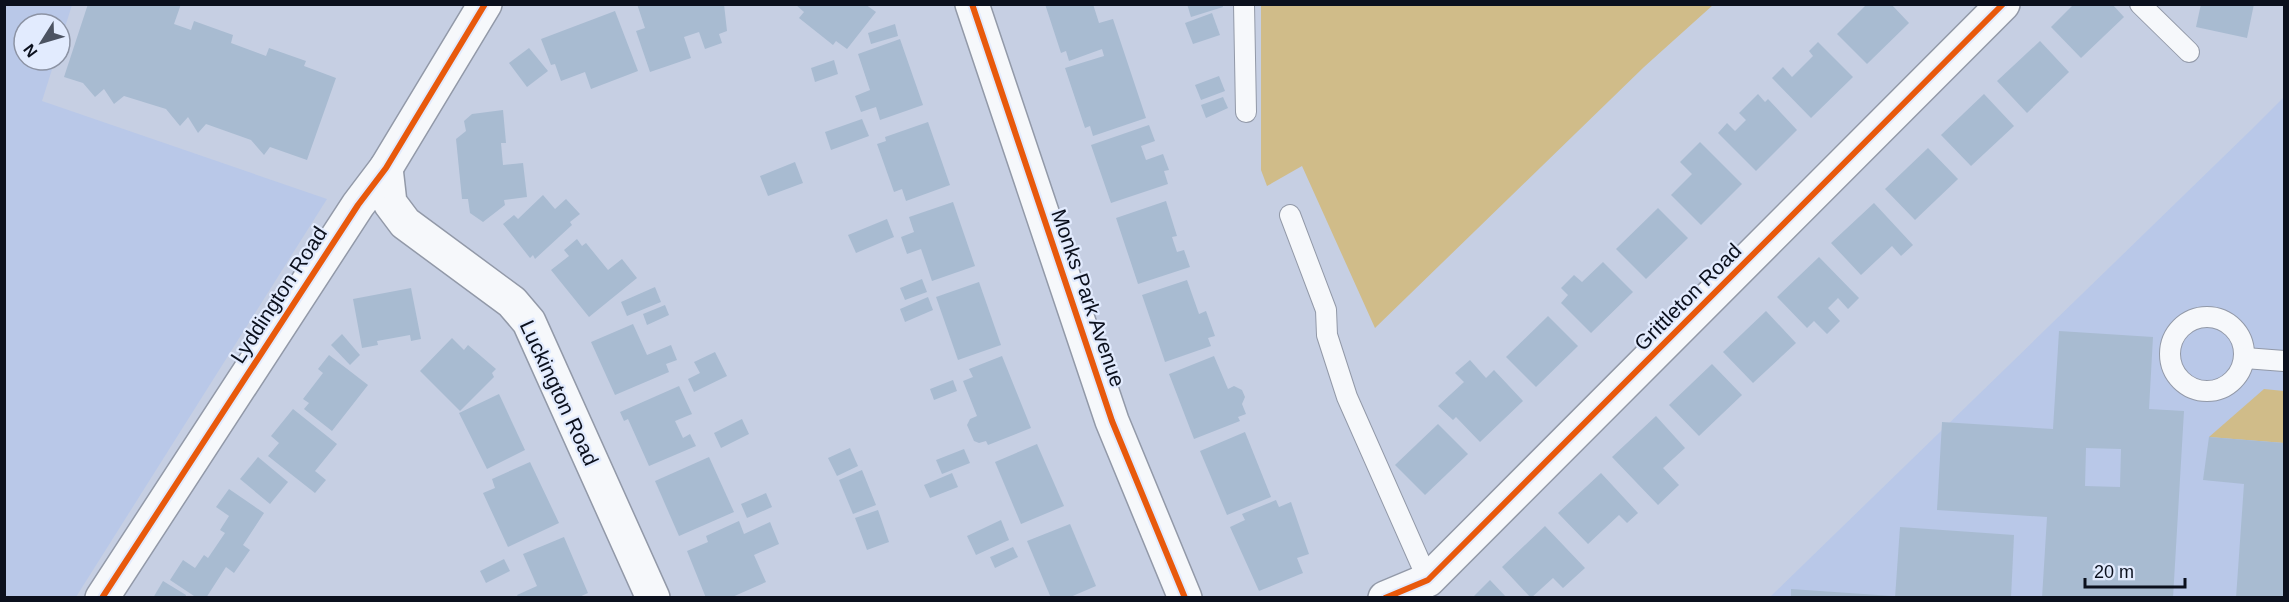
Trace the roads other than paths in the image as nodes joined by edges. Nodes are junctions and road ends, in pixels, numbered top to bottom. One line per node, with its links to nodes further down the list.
1 (972, 4): 15 (street, Monks Park Avenue)
2 (1244, 4): 7 (lane)
3 (2003, 4): 12 (street, Grittleton Road)
4 (482, 6): 8 (street, Lyddington Road)
5 (2145, 6): 6 (lane)
6 (2189, 52)
7 (1246, 112)
8 (386, 168): 13 (street, Lyddington Road); 14 (street, Luckington Road)
9 (1290, 215): 12 (lane)
10 (2245, 358): 11 (lane)
11 (2284, 361)
12 (1428, 580): 16 (street, Grittleton Road)
13 (102, 597)
14 (653, 597)
15 (1185, 597)
16 (1385, 597)

